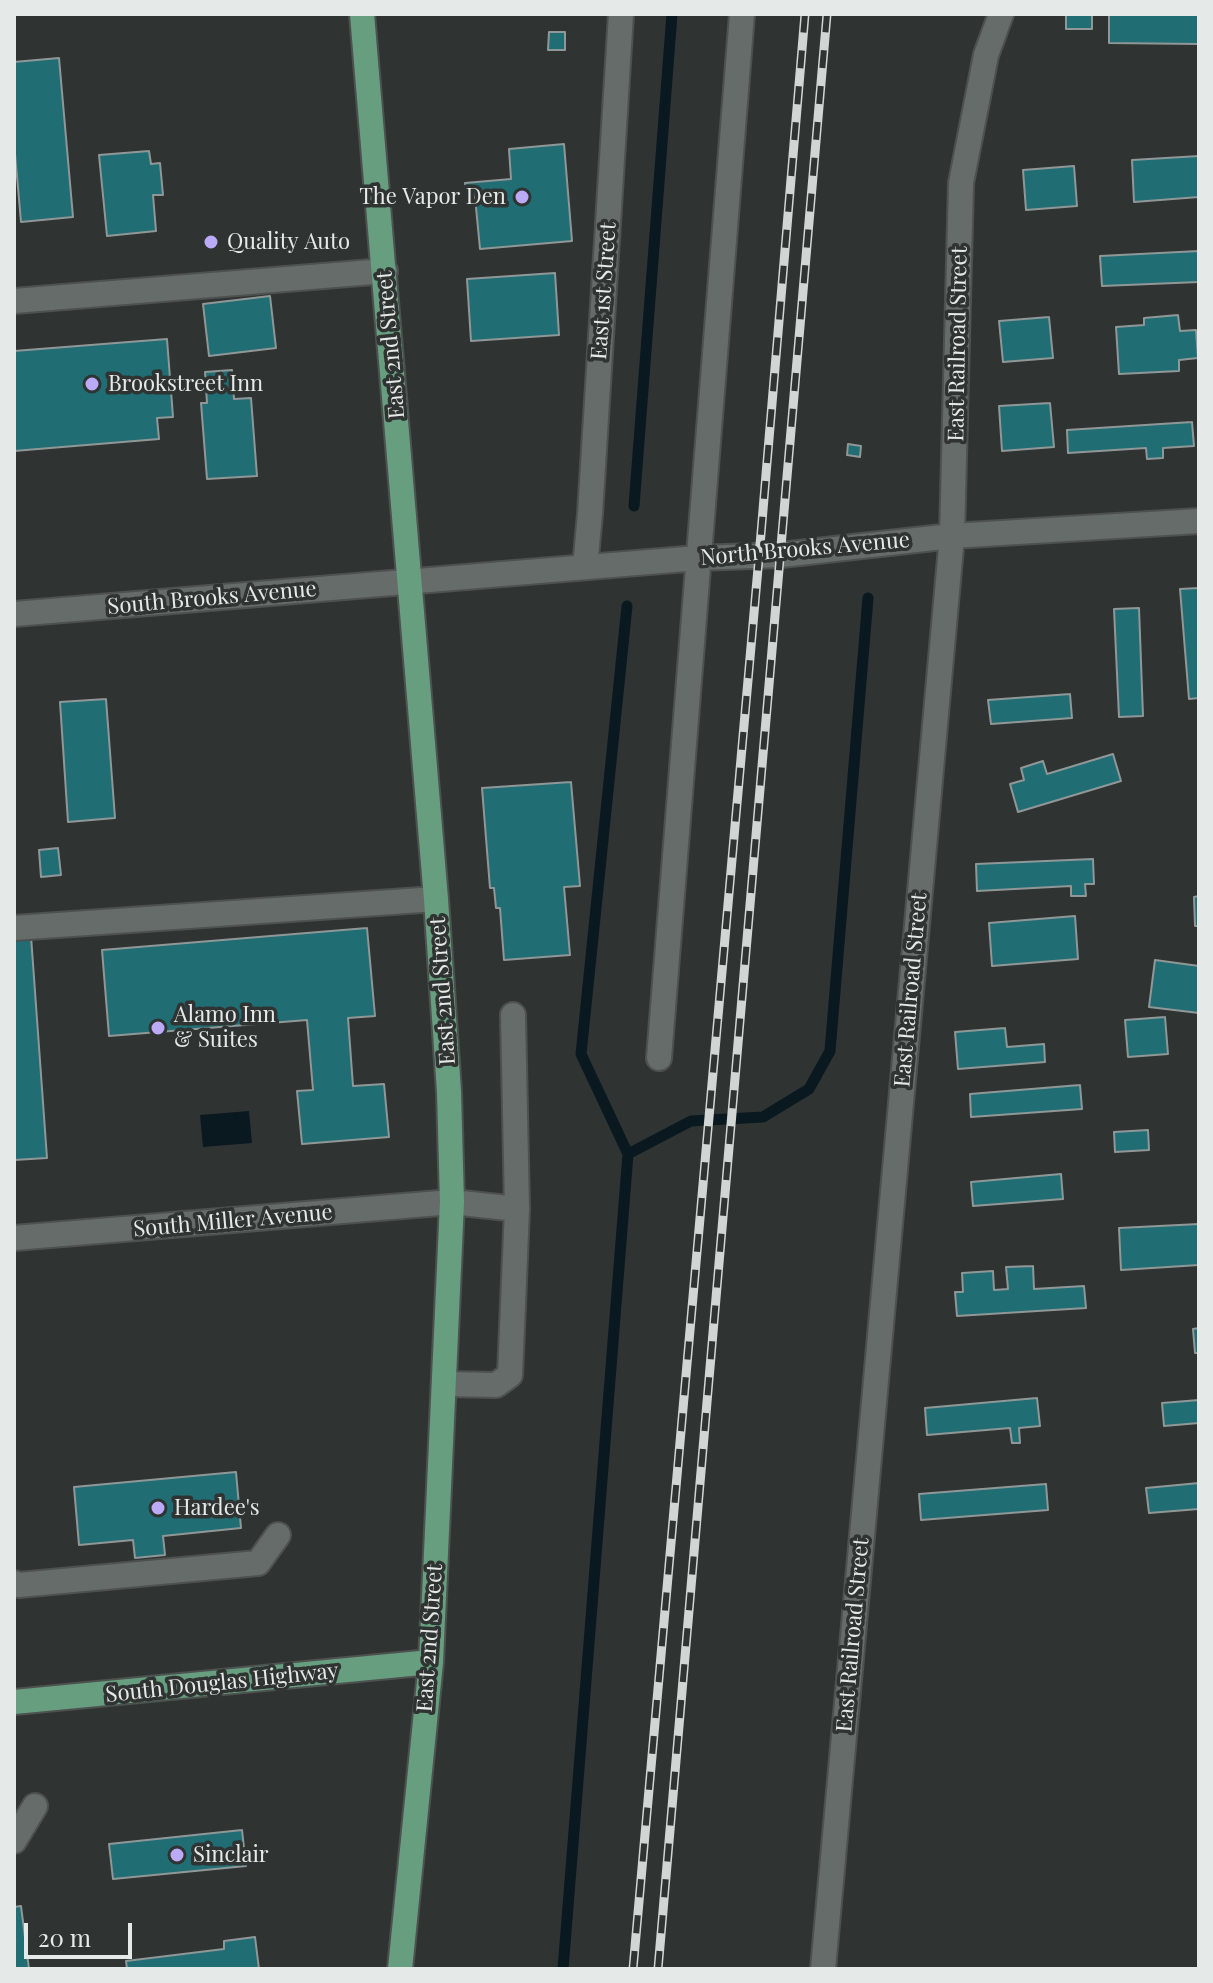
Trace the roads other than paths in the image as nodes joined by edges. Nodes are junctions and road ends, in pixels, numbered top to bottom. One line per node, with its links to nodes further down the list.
1 (362, 14): 5 (main road, East 2nd Street)
2 (621, 14): 10 (street, East 1st Street)
3 (742, 14): 9 (street)
4 (1001, 14): 8 (street, East Railroad Street)
5 (385, 271): 6 (street); 11 (main road, East 2nd Street)
6 (14, 301)
7 (1199, 521): 8 (street, North Brooks Avenue)
8 (952, 536): 9 (street, North Brooks Avenue); 28 (street, East Railroad Street)
9 (698, 558): 10 (street, North Brooks Avenue); 16 (street)
10 (585, 567): 11 (street, North Brooks Avenue)
11 (411, 582): 12 (street, South Brooks Avenue); 13 (main road, East 2nd Street)
12 (14, 614)
13 (436, 899): 14 (street); 17 (main road, East 2nd Street)
14 (14, 928)
15 (513, 1015): 18 (street)
16 (659, 1058)
17 (452, 1202): 18 (street, South Miller Avenue); 19 (street, South Miller Avenue); 20 (main road, East 2nd Street)
18 (517, 1209): 20 (street)
19 (14, 1238)
20 (445, 1384): 23 (main road, East 2nd Street)
21 (278, 1535): 22 (street)
22 (14, 1583)
23 (431, 1662): 24 (main road, South Douglas Highway); 27 (main road, East 2nd Street)
24 (14, 1702)
25 (35, 1806): 26 (street)
26 (14, 1841)
27 (400, 1969)
28 (823, 1969)

